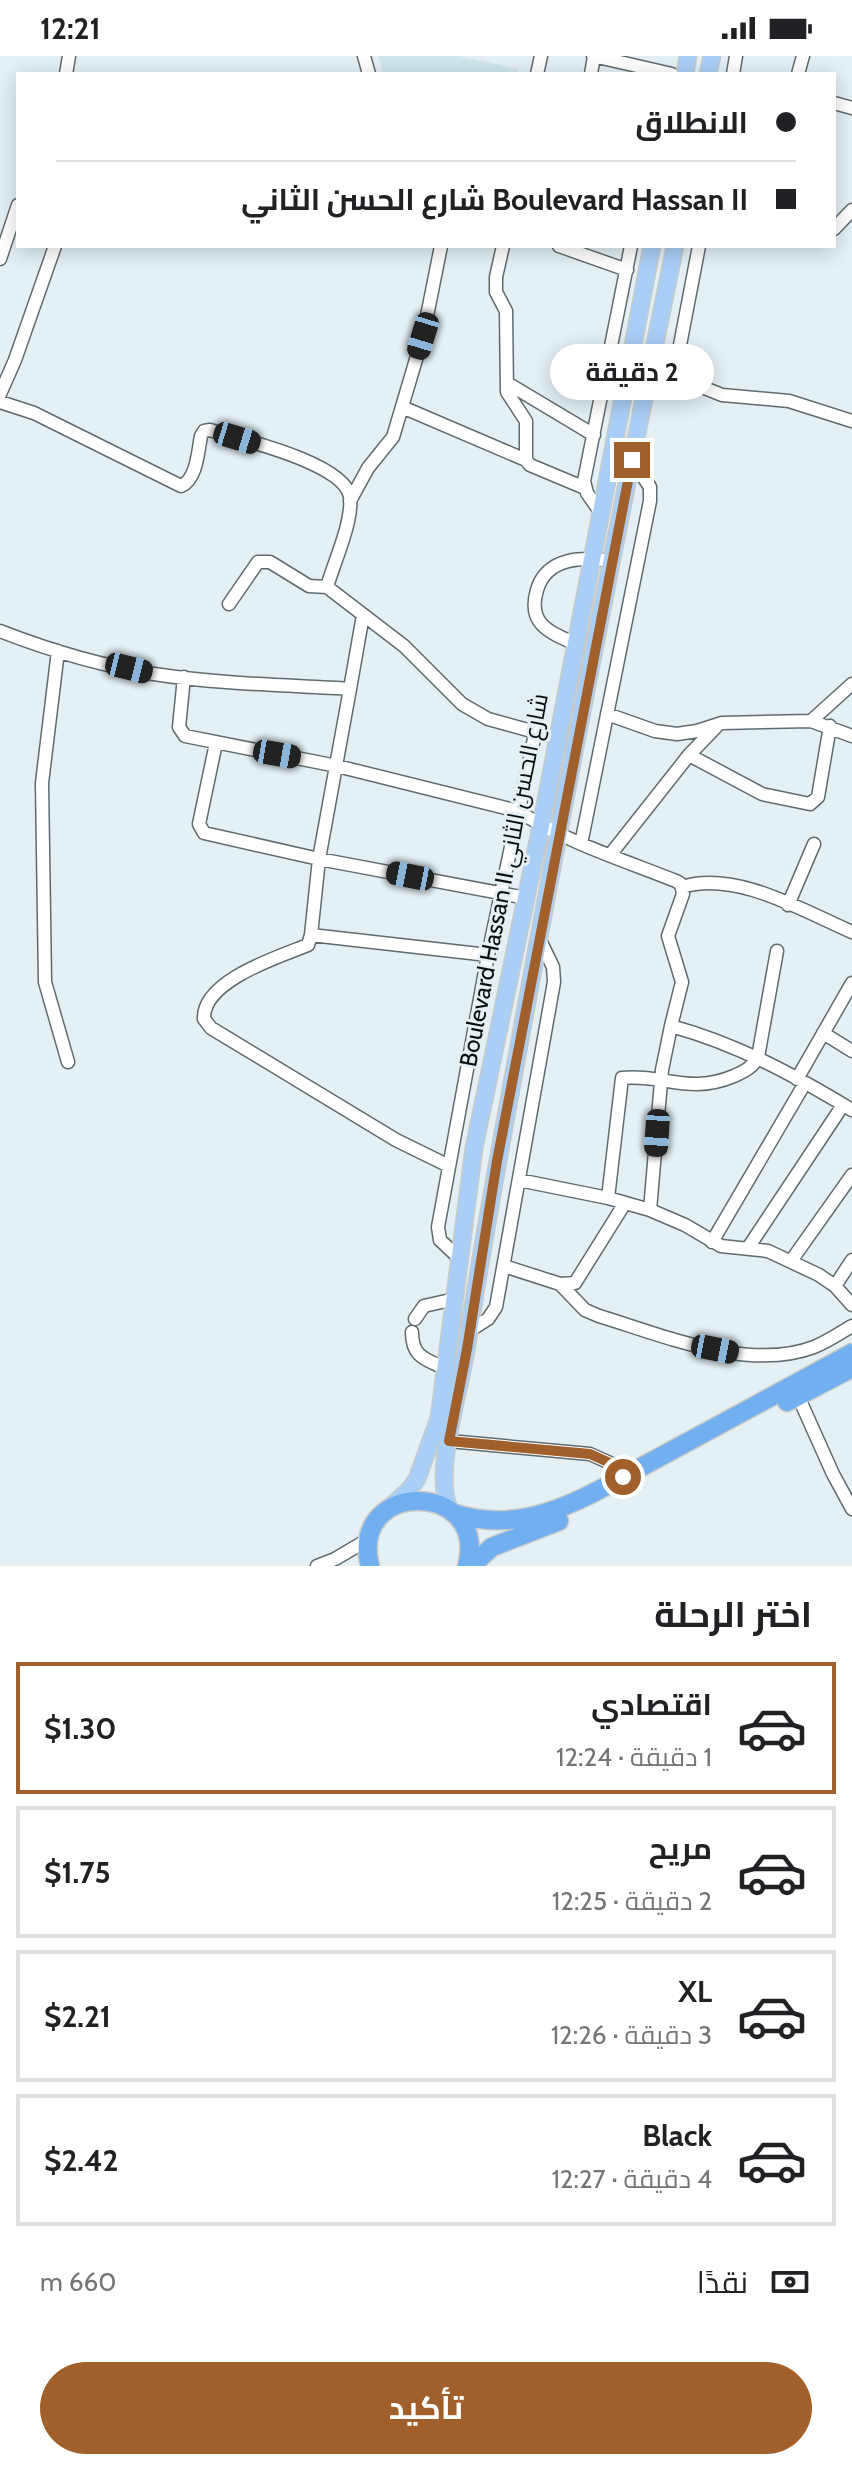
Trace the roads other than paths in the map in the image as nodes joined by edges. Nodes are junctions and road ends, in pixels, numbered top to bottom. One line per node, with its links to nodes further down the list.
1 (594, 56): 2 (street)
2 (662, 72)
3 (852, 210): 5 (street)
4 (16, 211): 14 (street)
5 (836, 227)
6 (54, 248): 17 (street)
7 (441, 248): 19 (street)
8 (503, 248): 16 (street)
9 (566, 248): 15 (street)
10 (631, 248): 15 (street)
11 (652, 248): 26 (main road, Boulevard Hassan II شارع الحسن الثاني)
12 (675, 248): 23 (main road, Boulevard Hassan II شارع الحسن الثاني)
13 (699, 248): 20 (street)
14 (0, 259)
15 (627, 270): 21 (street)
16 (507, 383): 21 (street); 22 (street)
17 (0, 394)
18 (0, 402): 25 (street)
19 (402, 407): 22 (street); 25 (street)
20 (852, 421)
21 (594, 435): 24 (street)
22 (526, 460): 24 (street)
23 (632, 460): 28 (main road, Boulevard Hassan II شارع الحسن الثاني); 38 (street)
24 (585, 488): 26 (street)
25 (350, 501): 29 (street)
26 (601, 513): 27 (main road, Boulevard Hassan II شارع الحسن الثاني)
27 (592, 558): 28 (street); 33 (main road, Boulevard Hassan II شارع الحسن الثاني); 33 (street)
28 (612, 561): 50 (main road, Boulevard Hassan II شارع الحسن الثاني)
29 (327, 587): 30 (street); 31 (street)
30 (229, 604)
31 (363, 615): 37 (street); 42 (street)
32 (0, 631): 34 (street)
33 (576, 644): 44 (main road, Boulevard Hassan II شارع الحسن الثاني)
34 (58, 651): 35 (street); 69 (street)
35 (184, 677): 37 (street); 45 (street)
36 (852, 684): 39 (street)
37 (350, 689): 47 (street)
38 (607, 714): 40 (street); 51 (street)
39 (811, 721): 40 (street); 41 (street)
40 (722, 723): 46 (street)
41 (830, 726): 43 (street); 46 (street)
42 (535, 734): 44 (street); 48 (street)
43 (852, 736)
44 (557, 738): 49 (main road, Boulevard Hassan II شارع الحسن الثاني)
45 (216, 743): 47 (street); 54 (street)
46 (689, 755): 53 (street)
47 (337, 766): 48 (street); 54 (street)
48 (518, 811): 49 (street); 56 (street)
49 (541, 826): 50 (street); 57 (main road, Boulevard Hassan II شارع الحسن الثاني)
50 (558, 834): 51 (street); 61 (main road, Boulevard Hassan II شارع الحسن الثاني)
51 (581, 844): 53 (street)
52 (814, 844): 58 (street)
53 (610, 855): 55 (street)
54 (319, 859): 56 (street); 60 (street)
55 (682, 887): 58 (street); 65 (street)
56 (501, 894): 57 (street); 63 (street)
57 (526, 898): 81 (main road, Boulevard Hassan II شارع الحسن الثاني)
58 (788, 905): 59 (street)
59 (852, 932)
60 (311, 935): 63 (street); 73 (street)
61 (539, 938): 75 (street); 91 (main road, Boulevard Hassan II شارع الحسن الثاني)
62 (777, 951): 68 (street)
63 (488, 955): 73 (street)
64 (852, 983): 66 (street)
65 (671, 1026): 68 (street); 71 (street)
66 (823, 1033): 67 (street); 70 (street)
67 (852, 1051)
68 (758, 1057): 70 (street); 71 (street)
69 (68, 1062)
70 (801, 1081): 72 (street); 79 (street)
71 (661, 1082): 76 (street); 78 (street)
72 (848, 1107): 80 (street)
73 (449, 1166): 81 (street)
74 (852, 1175): 83 (street)
75 (519, 1180): 76 (street); 84 (street)
76 (608, 1198): 77 (street)
77 (625, 1203): 78 (street); 85 (street)
78 (650, 1210): 79 (street)
79 (712, 1242): 80 (street)
80 (748, 1248): 83 (street)
81 (459, 1258): 87 (main road, Boulevard Hassan II شارع الحسن الثاني)
82 (852, 1260): 86 (street)
83 (791, 1261): 86 (street)
84 (504, 1266): 85 (street); 91 (street)
85 (560, 1284): 90 (street)
86 (835, 1286): 88 (street)
87 (455, 1299): 89 (street); 95 (main road, Boulevard Hassan II شارع الحسن الثاني)
88 (852, 1305)
89 (415, 1319)
90 (852, 1326)
91 (469, 1331): 97 (main road, Boulevard Hassan II شارع الحسن الثاني)
92 (412, 1332): 95 (street)
93 (852, 1353): 98 (highway)
94 (852, 1368): 96 (highway)
95 (446, 1369): 100 (main road, Boulevard Hassan II شارع الحسن الثاني)
96 (798, 1396): 99 (street); 105 (highway)
97 (449, 1441): 98 (street); 101 (main road, Boulevard Hassan II شارع الحسن الثاني)
98 (623, 1477): 101 (highway)
99 (852, 1509)
100 (387, 1510): 101 (highway); 102 (highway)
101 (451, 1511): 105 (highway)
102 (369, 1539): 103 (street); 104 (highway)
103 (317, 1566)
104 (370, 1566)
105 (469, 1566)

